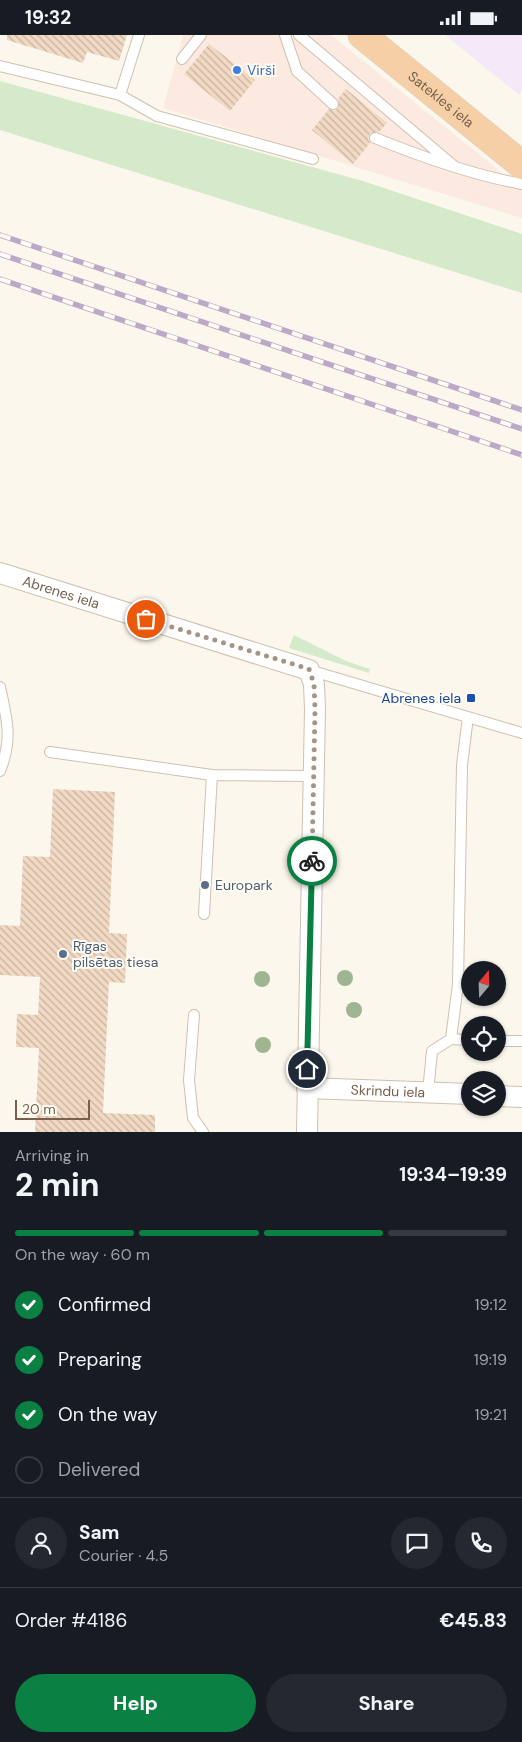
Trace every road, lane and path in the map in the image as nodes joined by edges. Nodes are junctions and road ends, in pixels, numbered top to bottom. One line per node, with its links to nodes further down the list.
1 (139, 35): 8 (lane)
2 (201, 35): 6 (lane)
3 (285, 35): 9 (lane)
4 (299, 35): 13 (lane)
5 (362, 35): 12 (highway, Satekles iela)
6 (182, 59)
7 (0, 66): 8 (lane)
8 (120, 95): 11 (lane)
9 (333, 104)
10 (375, 138): 13 (lane)
11 (313, 159)
12 (522, 165)
13 (454, 166): 14 (lane)
14 (522, 184)
15 (0, 573): 16 (street, Abrenes iela)
16 (309, 669): 18 (lane); 23 (street)
17 (0, 687): 21 (lane)
18 (468, 717): 19 (lane); 26 (lane)
19 (522, 733)
20 (50, 752): 22 (lane)
21 (0, 771)
22 (212, 775): 23 (lane); 24 (lane)
23 (314, 776): 30 (street)
24 (204, 914)
25 (194, 1015): 35 (lane)
26 (451, 1039): 27 (lane); 31 (lane)
27 (461, 1040)
28 (506, 1041): 29 (lane)
29 (522, 1041)
30 (307, 1088): 31 (street, Skrindu iela); 36 (street)
31 (428, 1092): 32 (street, Skrindu iela)
32 (461, 1094)
33 (506, 1096): 34 (street)
34 (522, 1097)
35 (203, 1132)
36 (307, 1132)

